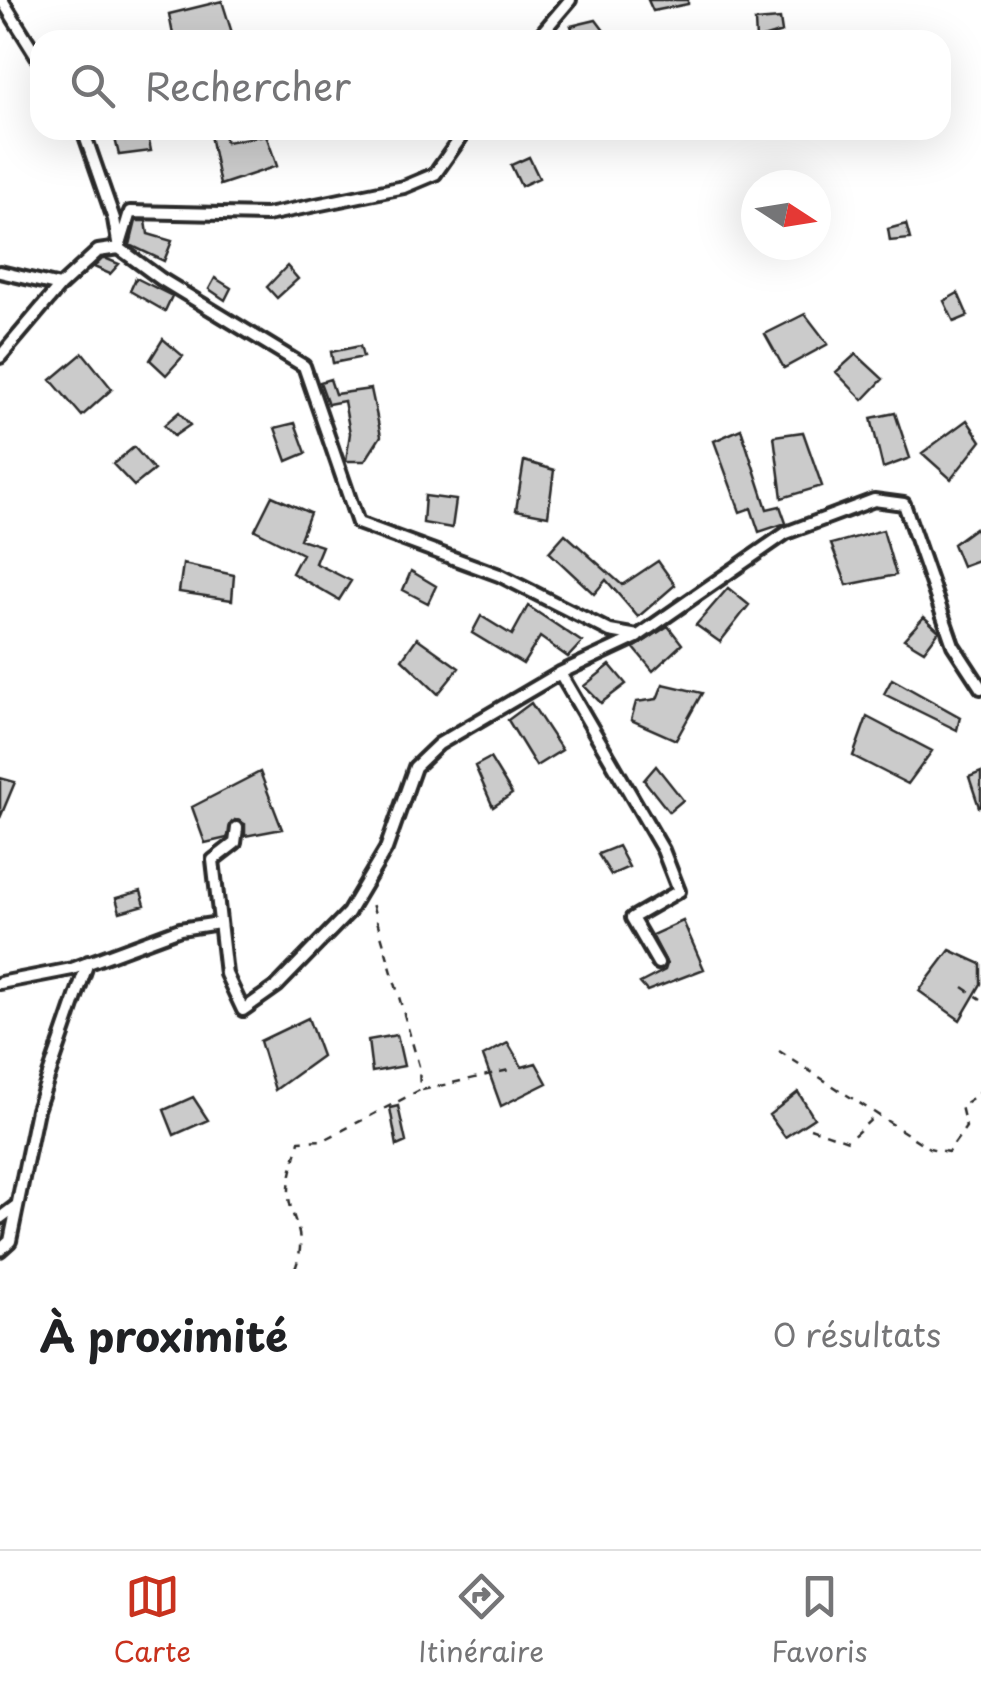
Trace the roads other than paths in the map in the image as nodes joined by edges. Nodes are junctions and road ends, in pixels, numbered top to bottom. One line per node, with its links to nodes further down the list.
1 (2, 0): 4 (street)
2 (570, 0): 3 (street)
3 (544, 30)
4 (30, 45)
5 (86, 140): 7 (street)
6 (459, 140): 7 (street)
7 (118, 248): 9 (street); 11 (street)
8 (0, 272): 9 (street)
9 (60, 286): 10 (street)
10 (0, 357)
11 (638, 636): 12 (street); 13 (street)
12 (560, 673): 15 (street); 17 (street)
13 (981, 688)
14 (237, 828): 15 (street)
15 (219, 923): 16 (street)
16 (88, 962): 18 (street); 19 (street)
17 (658, 964)
18 (0, 983)
19 (16, 1206): 20 (street); 21 (street)
20 (0, 1218)
21 (0, 1250)

